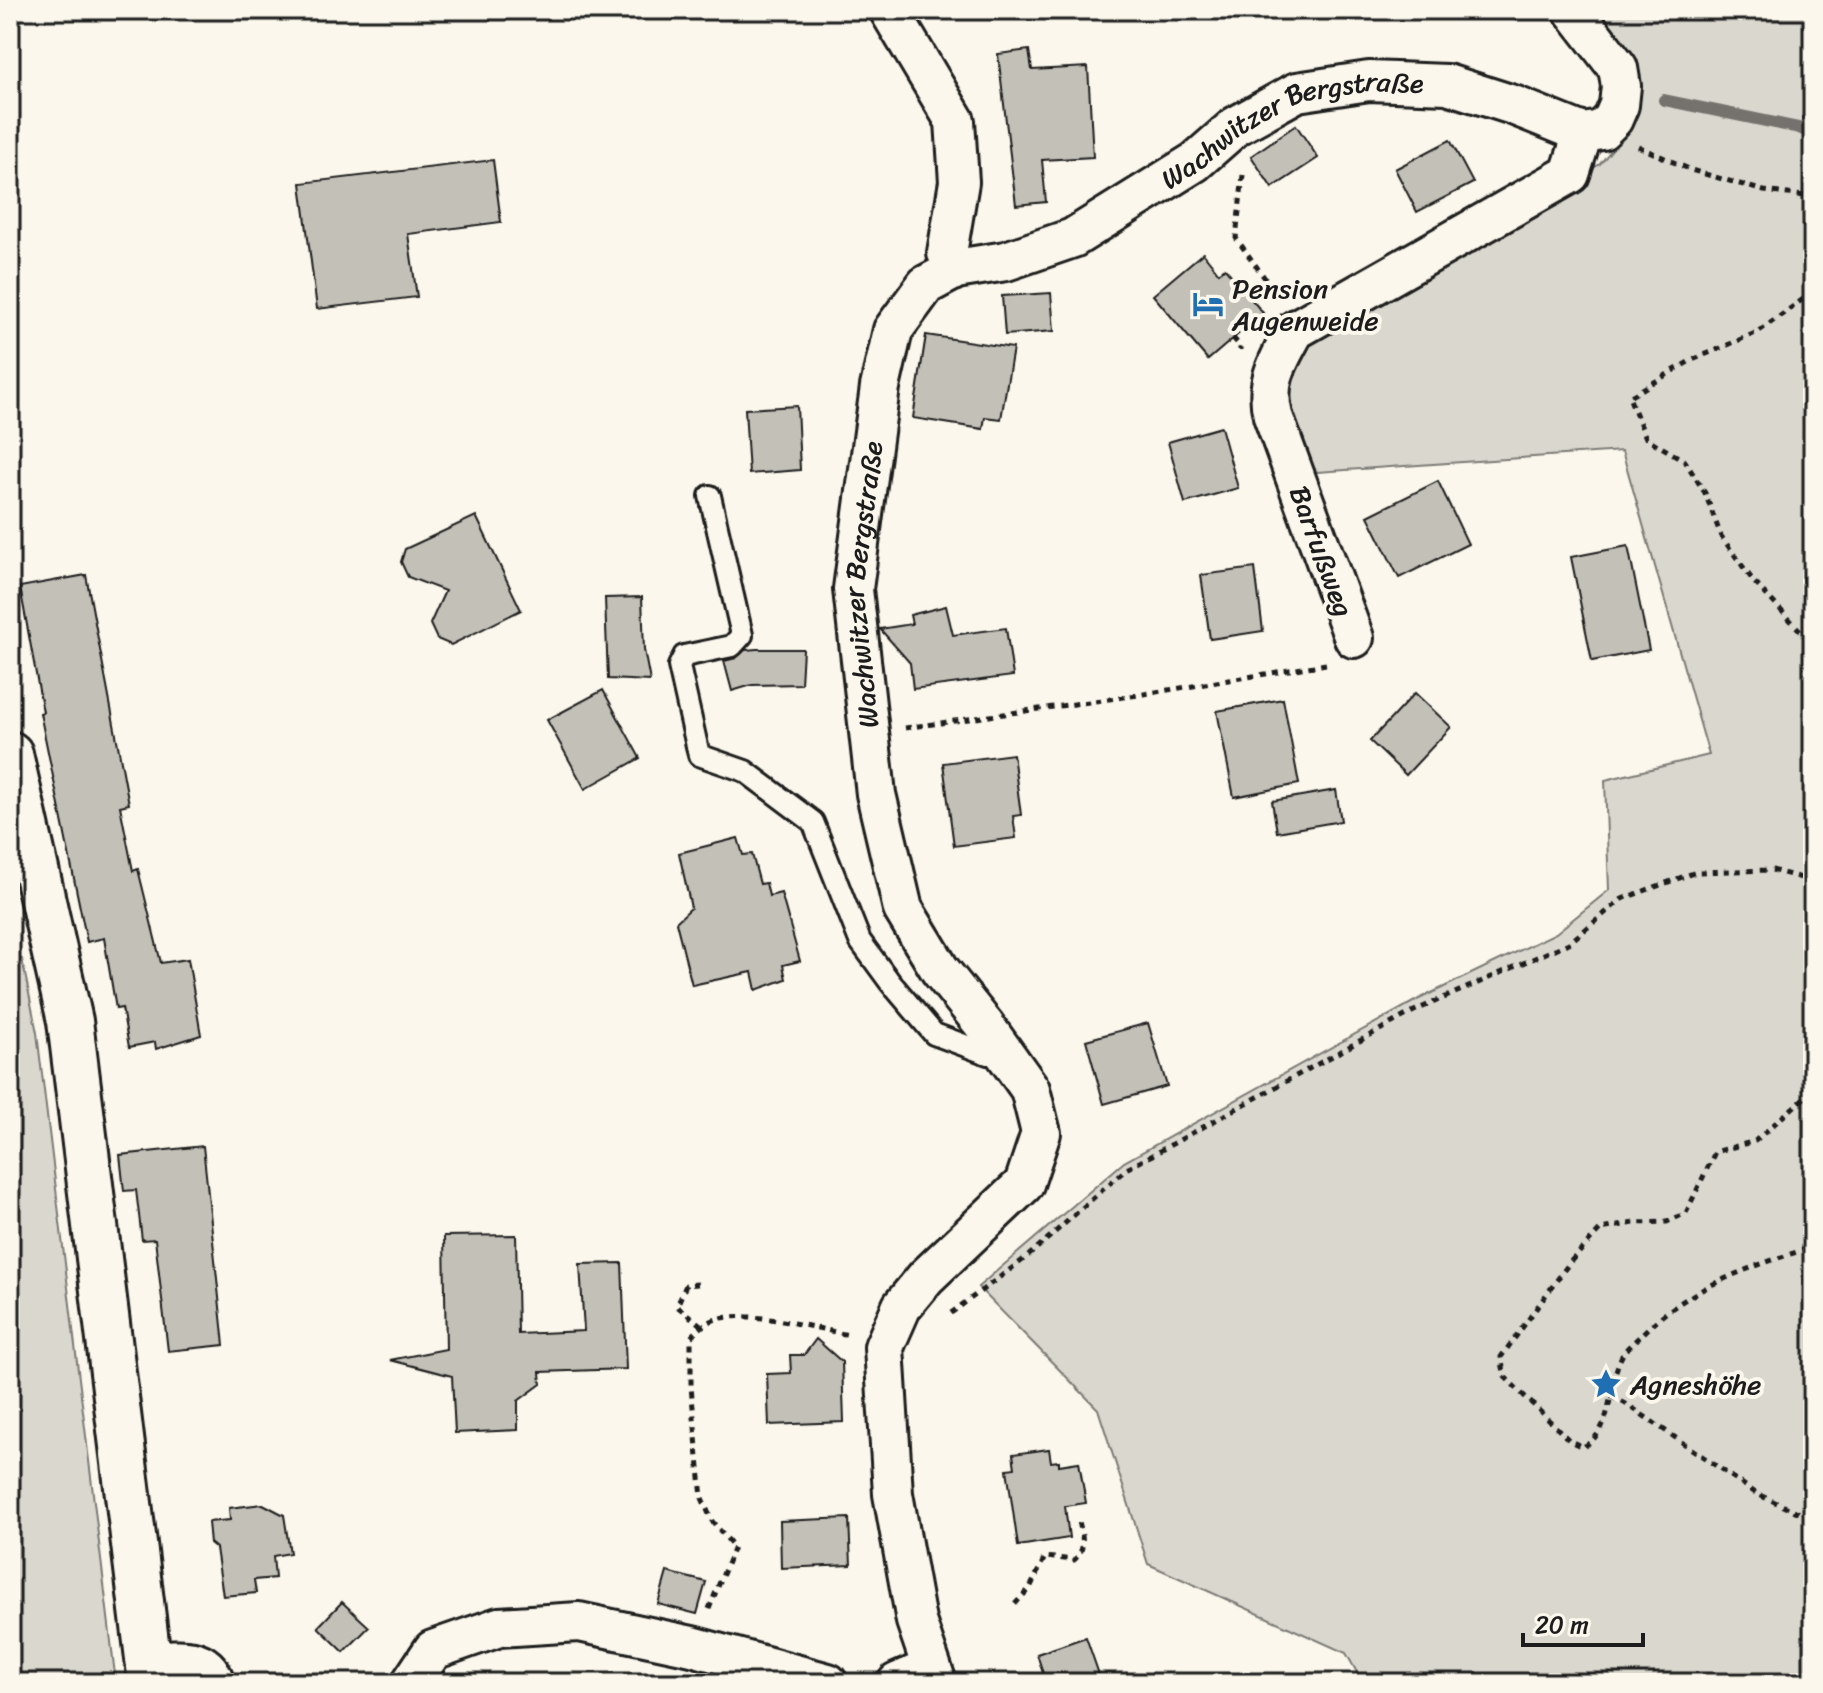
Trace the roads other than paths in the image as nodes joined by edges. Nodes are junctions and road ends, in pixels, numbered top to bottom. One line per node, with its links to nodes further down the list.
1 (889, 10): 4 (street)
2 (1573, 10): 3 (street)
3 (1592, 131): 4 (street, Wachwitzer Bergstraße); 6 (street, Barfußweg)
4 (956, 269): 8 (street, Wachwitzer Bergstraße)
5 (710, 496): 8 (lane)
6 (1354, 638)
7 (10, 754): 9 (main road)
8 (1000, 1046): 10 (street, Wachwitzer Bergstraße)
9 (151, 1673): 11 (street)
10 (934, 1676): 14 (street, Wachwitzer Bergstraße)
11 (215, 1683)
12 (411, 1683): 13 (street)
13 (828, 1683)
14 (897, 1683)

